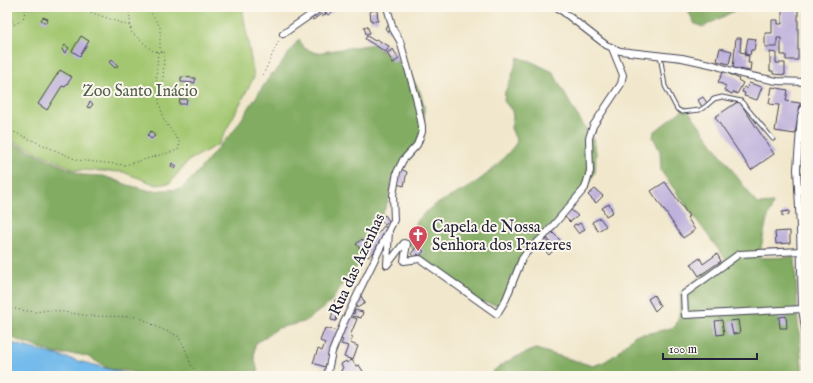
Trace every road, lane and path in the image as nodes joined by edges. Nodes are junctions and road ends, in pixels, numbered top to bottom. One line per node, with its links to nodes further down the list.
1 (26, 7): 9 (path)
2 (87, 7): 8 (path)
3 (129, 7): 8 (path)
4 (148, 7): 13 (path)
5 (319, 7): 10 (street)
6 (387, 7): 22 (street, Rua das Azenhas)
7 (557, 7): 11 (street)
8 (131, 26): 12 (path)
9 (7, 28)
10 (283, 34): 15 (path)
11 (612, 48): 14 (street); 22 (street)
12 (158, 51): 13 (path); 17 (path)
13 (160, 52): 17 (path)
14 (660, 55): 16 (street); 20 (lane)
15 (263, 75)
16 (806, 82)
17 (160, 86): 19 (path)
18 (806, 101): 21 (street)
19 (7, 129)
20 (774, 138)
21 (803, 227): 23 (street)
22 (389, 231): 28 (street, Rua das Azenhas)
23 (801, 251): 25 (street); 25 (street)
24 (7, 308): 27 (path)
25 (802, 309): 26 (street)
26 (806, 334)
27 (200, 376)
28 (327, 376)

